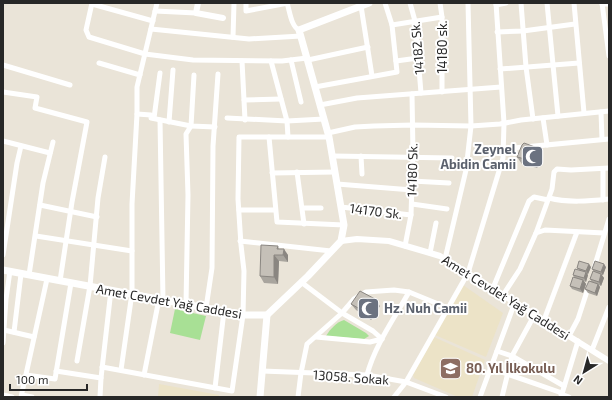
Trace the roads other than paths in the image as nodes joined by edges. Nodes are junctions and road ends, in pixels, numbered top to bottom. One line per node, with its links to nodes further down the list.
1 (92, 3): 24 (street); 35 (street)
2 (157, 3): 20 (street)
3 (198, 3): 21 (street)
4 (234, 3): 33 (street)
5 (246, 3): 6 (street)
6 (288, 3): 32 (street)
7 (369, 3): 19 (main road)
8 (386, 3): 27 (street)
9 (410, 3): 25 (street, 14182 Sk.)
10 (440, 3): 22 (street, 14180 sk.)
11 (468, 3): 58 (street)
12 (506, 3): 17 (street)
13 (521, 3): 30 (street)
14 (547, 3): 28 (street)
15 (574, 3): 26 (street)
16 (602, 3): 18 (street); 36 (street)
17 (496, 4): 31 (street)
18 (609, 4)
19 (361, 6): 32 (main road); 34 (street)
20 (155, 11): 21 (street); 24 (street)
21 (196, 13): 23 (street)
22 (442, 17): 25 (street); 60 (street, 14180 sk.)
23 (223, 18)
24 (153, 21): 29 (street)
25 (415, 21): 27 (street); 37 (street, 14182 Sk.)
26 (576, 24): 28 (street); 44 (street)
27 (392, 26): 42 (street)
28 (549, 28): 30 (street); 46 (street)
29 (151, 29): 33 (street); 35 (street)
30 (523, 31): 31 (street); 47 (street)
31 (497, 32): 48 (street)
32 (300, 33): 33 (street); 38 (main road)
33 (233, 37)
34 (368, 47): 38 (street); 54 (street)
35 (145, 54): 40 (street); 53 (street)
36 (609, 56)
37 (418, 58): 42 (street); 61 (street, 14182 Sk.)
38 (308, 59): 39 (street); 56 (main road)
39 (291, 60): 41 (street); 65 (street)
40 (242, 61): 41 (street); 64 (street)
41 (272, 61): 63 (street)
42 (396, 61): 54 (street)
43 (99, 63): 53 (street)
44 (579, 63): 46 (street); 69 (street)
45 (3, 65): 55 (street)
46 (553, 65): 47 (street); 71 (street)
47 (526, 67): 48 (street); 76 (street)
48 (500, 69): 57 (street)
49 (173, 70): 79 (street)
50 (160, 73): 74 (street)
51 (218, 74): 83 (street)
52 (194, 75): 82 (street)
53 (140, 76): 70 (street)
54 (372, 76): 56 (street)
55 (70, 85)
56 (315, 86): 66 (main road)
57 (501, 87): 58 (street); 80 (street)
58 (470, 90): 60 (street); 84 (street)
59 (3, 92): 120 (street)
60 (442, 92): 61 (street)
61 (421, 93): 62 (street)
62 (412, 94): 66 (street); 81 (street, 14180 Sk.)
63 (281, 99): 64 (street); 78 (street)
64 (244, 100): 77 (street)
65 (301, 102)
66 (320, 105): 75 (main road)
67 (609, 111): 68 (street)
68 (601, 112): 69 (street); 88 (street)
69 (584, 113): 71 (street)
70 (137, 114): 74 (street); 137 (street)
71 (558, 116): 73 (street)
72 (227, 118): 77 (street)
73 (543, 118): 76 (street); 92 (street)
74 (157, 119): 79 (street); 157 (street)
75 (324, 119): 78 (street); 85 (main road)
76 (533, 119): 80 (street)
77 (245, 120): 78 (street)
78 (286, 121): 87 (street)
79 (169, 122): 82 (street)
80 (504, 123): 84 (street); 94 (street)
81 (413, 125): 84 (street); 85 (street); 98 (street, 14180 Sk.)
82 (191, 126): 83 (street); 159 (street)
83 (215, 126): 161 (street)
84 (471, 126): 140 (street)
85 (329, 135): 87 (street); 96 (main road)
86 (269, 137): 87 (street); 104 (street); 117 (street)
87 (288, 137)
88 (602, 139): 89 (street); 92 (street)
89 (609, 139)
90 (3, 142): 93 (street)
91 (53, 142): 95 (street)
92 (547, 145): 94 (street)
93 (21, 146): 95 (street); 139 (street)
94 (504, 150): 142 (street)
95 (50, 153): 113 (street)
96 (333, 156): 97 (street); 103 (main road)
97 (361, 156): 98 (street); 105 (street)
98 (413, 156): 100 (street); 106 (street, 14180 Sk.)
99 (105, 157): 122 (street)
100 (452, 158)
101 (606, 169): 110 (street); 111 (street)
102 (297, 172): 103 (street); 104 (street); 115 (street)
103 (335, 172): 108 (main road)
104 (272, 173): 118 (street)
105 (362, 174)
106 (412, 181): 107 (street); 109 (street, 14180 Sk.)
107 (449, 183)
108 (337, 184): 109 (street); 114 (main road)
109 (412, 190): 112 (street, 14180 Sk.)
110 (549, 199): 111 (street); 128 (street); 152 (street)
111 (606, 199)
112 (412, 204): 119 (street); 121 (street, 14180 Sk.)
113 (40, 205): 120 (street); 130 (street)
114 (341, 207): 121 (street, 14170 Sk.); 126 (main road)
115 (303, 208): 116 (street); 125 (street)
116 (322, 208)
117 (238, 210): 118 (street); 131 (street)
118 (275, 210): 125 (street)
119 (447, 210)
120 (71, 212): 122 (street); 133 (street)
121 (411, 215): 135 (street, 14180 Sk.)
122 (97, 217): 134 (street)
123 (609, 219): 129 (street)
124 (436, 223): 138 (street)
125 (304, 224): 126 (street)
126 (344, 225): 132 (main road)
127 (577, 232): 128 (street); 129 (street); 168 (street)
128 (536, 233): 156 (street)
129 (604, 233): 144 (street)
130 (36, 236): 133 (street); 145 (street)
131 (240, 241): 136 (street); 166 (street)
132 (341, 241): 135 (street, Amet Cevdet Yağ Caddesi); 136 (main road)
133 (66, 242): 134 (street); 147 (street)
134 (95, 246): 137 (street); 151 (street)
135 (405, 246): 138 (street, Amet Cevdet Yağ Caddesi)
136 (331, 250): 148 (main road)
137 (132, 251): 155 (street)
138 (430, 253): 140 (street, Amet Cevdet Yağ Caddesi)
139 (3, 255)
140 (445, 258): 142 (street, Amet Cevdet Yağ Caddesi)
141 (6, 271): 143 (main road, Amet Cevdet Yağ Caddesi); 169 (street)
142 (468, 273): 152 (street, Amet Cevdet Yağ Caddesi); 162 (street)
143 (21, 274): 145 (main road, Amet Cevdet Yağ Caddesi); 170 (street)
144 (592, 274)
145 (29, 276): 146 (main road, Amet Cevdet Yağ Caddesi)
146 (47, 279): 147 (main road, Amet Cevdet Yağ Caddesi); 172 (street)
147 (60, 281): 150 (main road, Amet Cevdet Yağ Caddesi)
148 (301, 282): 164 (street); 167 (main road)
149 (590, 282): 171 (street)
150 (71, 283): 151 (main road, Amet Cevdet Yağ Caddesi); 185 (street)
151 (90, 286): 153 (main road, Amet Cevdet Yağ Caddesi); 181 (street)
152 (493, 288): 156 (street, Amet Cevdet Yağ Caddesi)
153 (111, 290): 155 (main road, Amet Cevdet Yağ Caddesi); 182 (street)
154 (409, 292): 162 (street); 164 (street); 174 (street)
155 (132, 294): 157 (main road, Amet Cevdet Yağ Caddesi); 184 (street)
156 (503, 294): 158 (street, Amet Cevdet Yağ Caddesi)
157 (161, 299): 159 (main road, Amet Cevdet Yağ Caddesi); 190 (street)
158 (515, 302): 165 (street, Amet Cevdet Yağ Caddesi); 178 (street)
159 (186, 304): 161 (main road, Amet Cevdet Yağ Caddesi)
160 (609, 307): 177 (street)
161 (206, 308): 163 (main road, Amet Cevdet Yağ Caddesi)
162 (448, 308): 193 (street)
163 (224, 311): 166 (main road, Amet Cevdet Yağ Caddesi); 195 (street)
164 (342, 313): 173 (street); 174 (street)
165 (535, 314): 168 (street, Amet Cevdet Yağ Caddesi); 179 (street)
166 (243, 315): 167 (main road, Amet Cevdet Yağ Caddesi); 195 (street)
167 (267, 315): 186 (main road)
168 (544, 320): 171 (street, Amet Cevdet Yağ Caddesi)
169 (4, 330): 170 (street); 176 (street)
170 (14, 332): 172 (street)
171 (569, 336): 175 (street, Amet Cevdet Yağ Caddesi)
172 (34, 337): 189 (street)
173 (316, 337): 174 (street); 187 (street)
174 (382, 339): 191 (street)
175 (578, 341): 177 (street, Amet Cevdet Yağ Caddesi); 194 (street)
176 (3, 343)
177 (592, 350): 180 (street, Amet Cevdet Yağ Caddesi)
178 (497, 351): 179 (street); 183 (street)
179 (512, 356): 188 (street); 194 (street)
180 (609, 360)
181 (77, 361)
182 (102, 367): 184 (street); 192 (street)
183 (490, 368): 188 (street); 206 (street)
184 (121, 370): 190 (street)
185 (56, 371): 189 (street); 192 (street)
186 (262, 371): 187 (street, 13058. Sokak); 202 (main road)
187 (301, 373): 191 (street, 13058. Sokak); 203 (street)
188 (509, 374): 197 (street); 207 (street)
189 (26, 375): 198 (street)
190 (144, 375): 195 (street)
191 (367, 375): 193 (street, 13058. Sokak)
192 (101, 378): 201 (street)
193 (406, 382): 204 (street); 205 (street, 13058. Sokak)
194 (564, 386): 197 (street)
195 (215, 388)
196 (3, 395): 199 (street)
197 (561, 395): 208 (street)
198 (21, 396): 200 (street)
199 (12, 397)
200 (32, 397)
201 (100, 397)
202 (260, 397)
203 (298, 397)
204 (394, 397)
205 (444, 397)
206 (480, 397)
207 (502, 397)
208 (569, 397)

